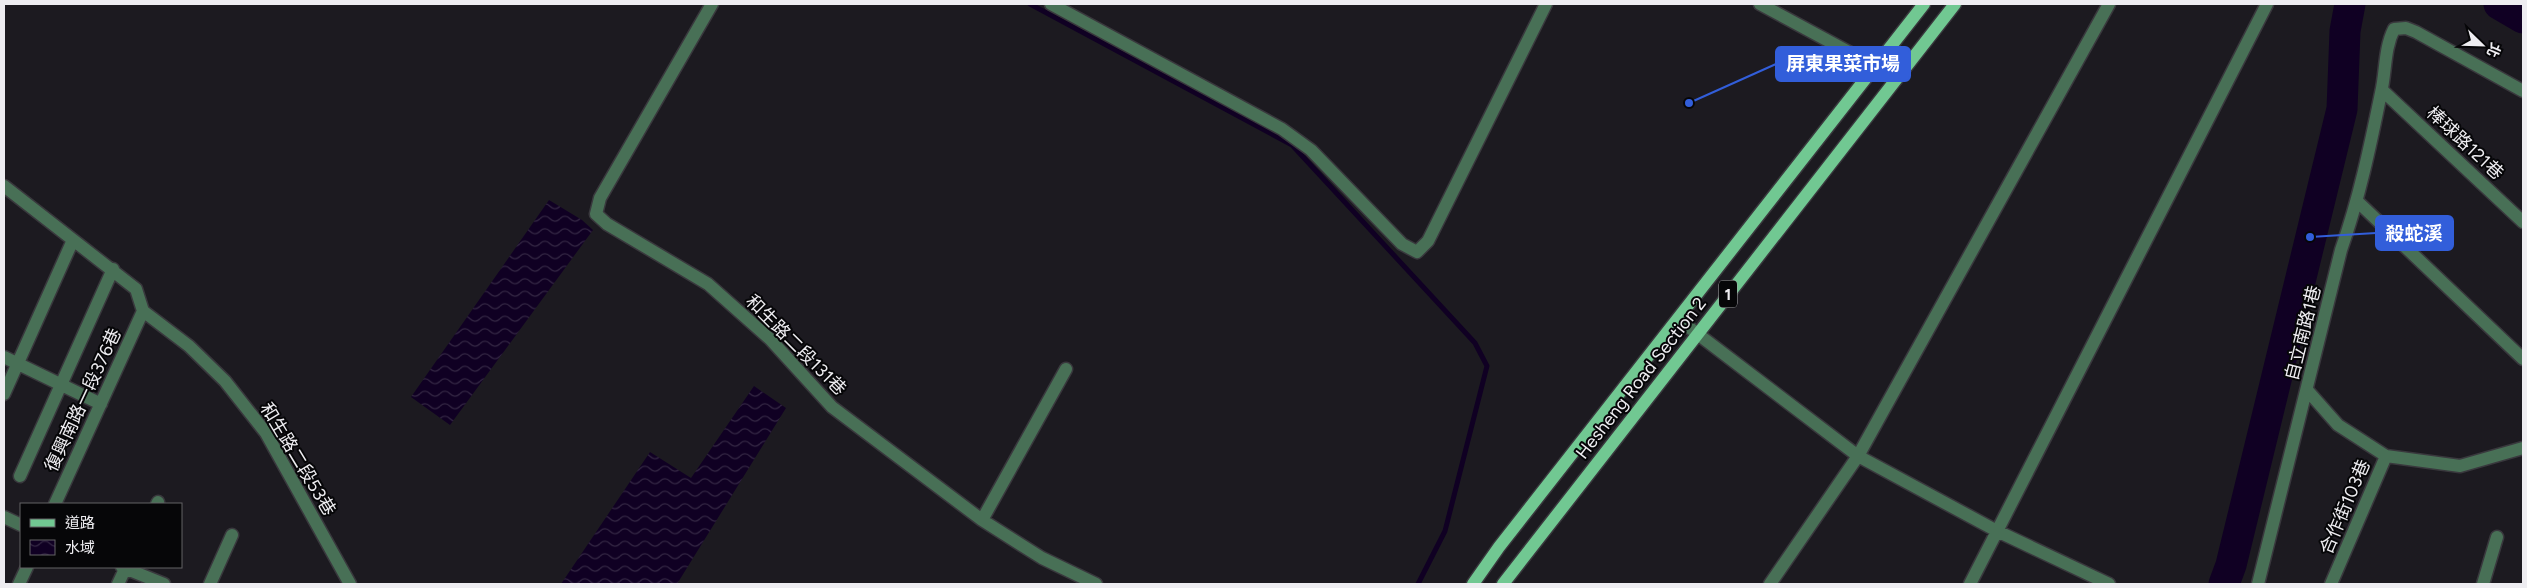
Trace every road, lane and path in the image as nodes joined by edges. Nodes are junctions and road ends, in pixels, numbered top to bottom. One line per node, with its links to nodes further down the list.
1 (712, 4): 35 (street, 和生路二段131巷)
2 (1051, 4): 3 (street)
3 (1546, 4)
4 (1760, 4): 9 (street)
5 (1924, 4): 9 (main road, Hesheng Road Section 2 / 1)
6 (1955, 4): 10 (main road, Hesheng Road Section 2 / 1)
7 (2109, 4): 30 (street)
8 (2267, 4): 37 (street)
9 (1876, 66): 10 (street); 19 (main road, Hesheng Road Section 2 / 1)
10 (1897, 78): 20 (main road, Hesheng Road Section 2 / 1)
11 (2382, 90): 12 (street, 自立南路1巷); 14 (street, 自立南路1巷); 15 (street, 棒球路121巷)
12 (2523, 91)
13 (5, 189): 16 (street)
14 (2358, 202): 22 (street); 26 (street, 自立南路1巷)
15 (2523, 222)
16 (73, 240): 17 (street); 23 (street)
17 (113, 269): 18 (street); 25 (street)
18 (143, 311): 28 (street, 復興南路一段376巷); 47 (street, 和生路二段53巷)
19 (1678, 319): 20 (street); 49 (main road, Hesheng Road Section 2 / 1)
20 (1697, 334): 30 (street); 50 (main road, Hesheng Road Section 2 / 1)
21 (4, 357): 23 (street)
22 (2523, 359)
23 (18, 364): 25 (street); 27 (street)
24 (1066, 369): 35 (street)
25 (60, 384): 28 (street); 32 (street)
26 (2307, 390): 31 (street, 合作街103巷); 54 (street, 自立南路1巷)
27 (4, 394)
28 (101, 404): 33 (street, 復興南路一段376巷)
29 (2523, 448): 31 (street)
30 (1858, 456): 37 (street); 51 (street)
31 (2386, 456): 55 (street, 合作街103巷)
32 (20, 476)
33 (55, 503)
34 (4, 517): 36 (street)
35 (982, 520): 48 (street, 和生路二段131巷)
36 (20, 525)
37 (1997, 531): 52 (street); 53 (street)
38 (232, 535): 46 (street)
39 (2497, 537): 56 (street)
40 (27, 568): 43 (street)
41 (125, 568): 44 (street)
42 (127, 568): 45 (street)
43 (19, 584)
44 (118, 584)
45 (164, 584)
46 (210, 584)
47 (350, 584)
48 (1096, 584)
49 (1473, 584)
50 (1503, 584)
51 (1770, 584)
52 (1970, 584)
53 (2109, 584)
54 (2258, 584)
55 (2331, 584)
56 (2483, 584)

